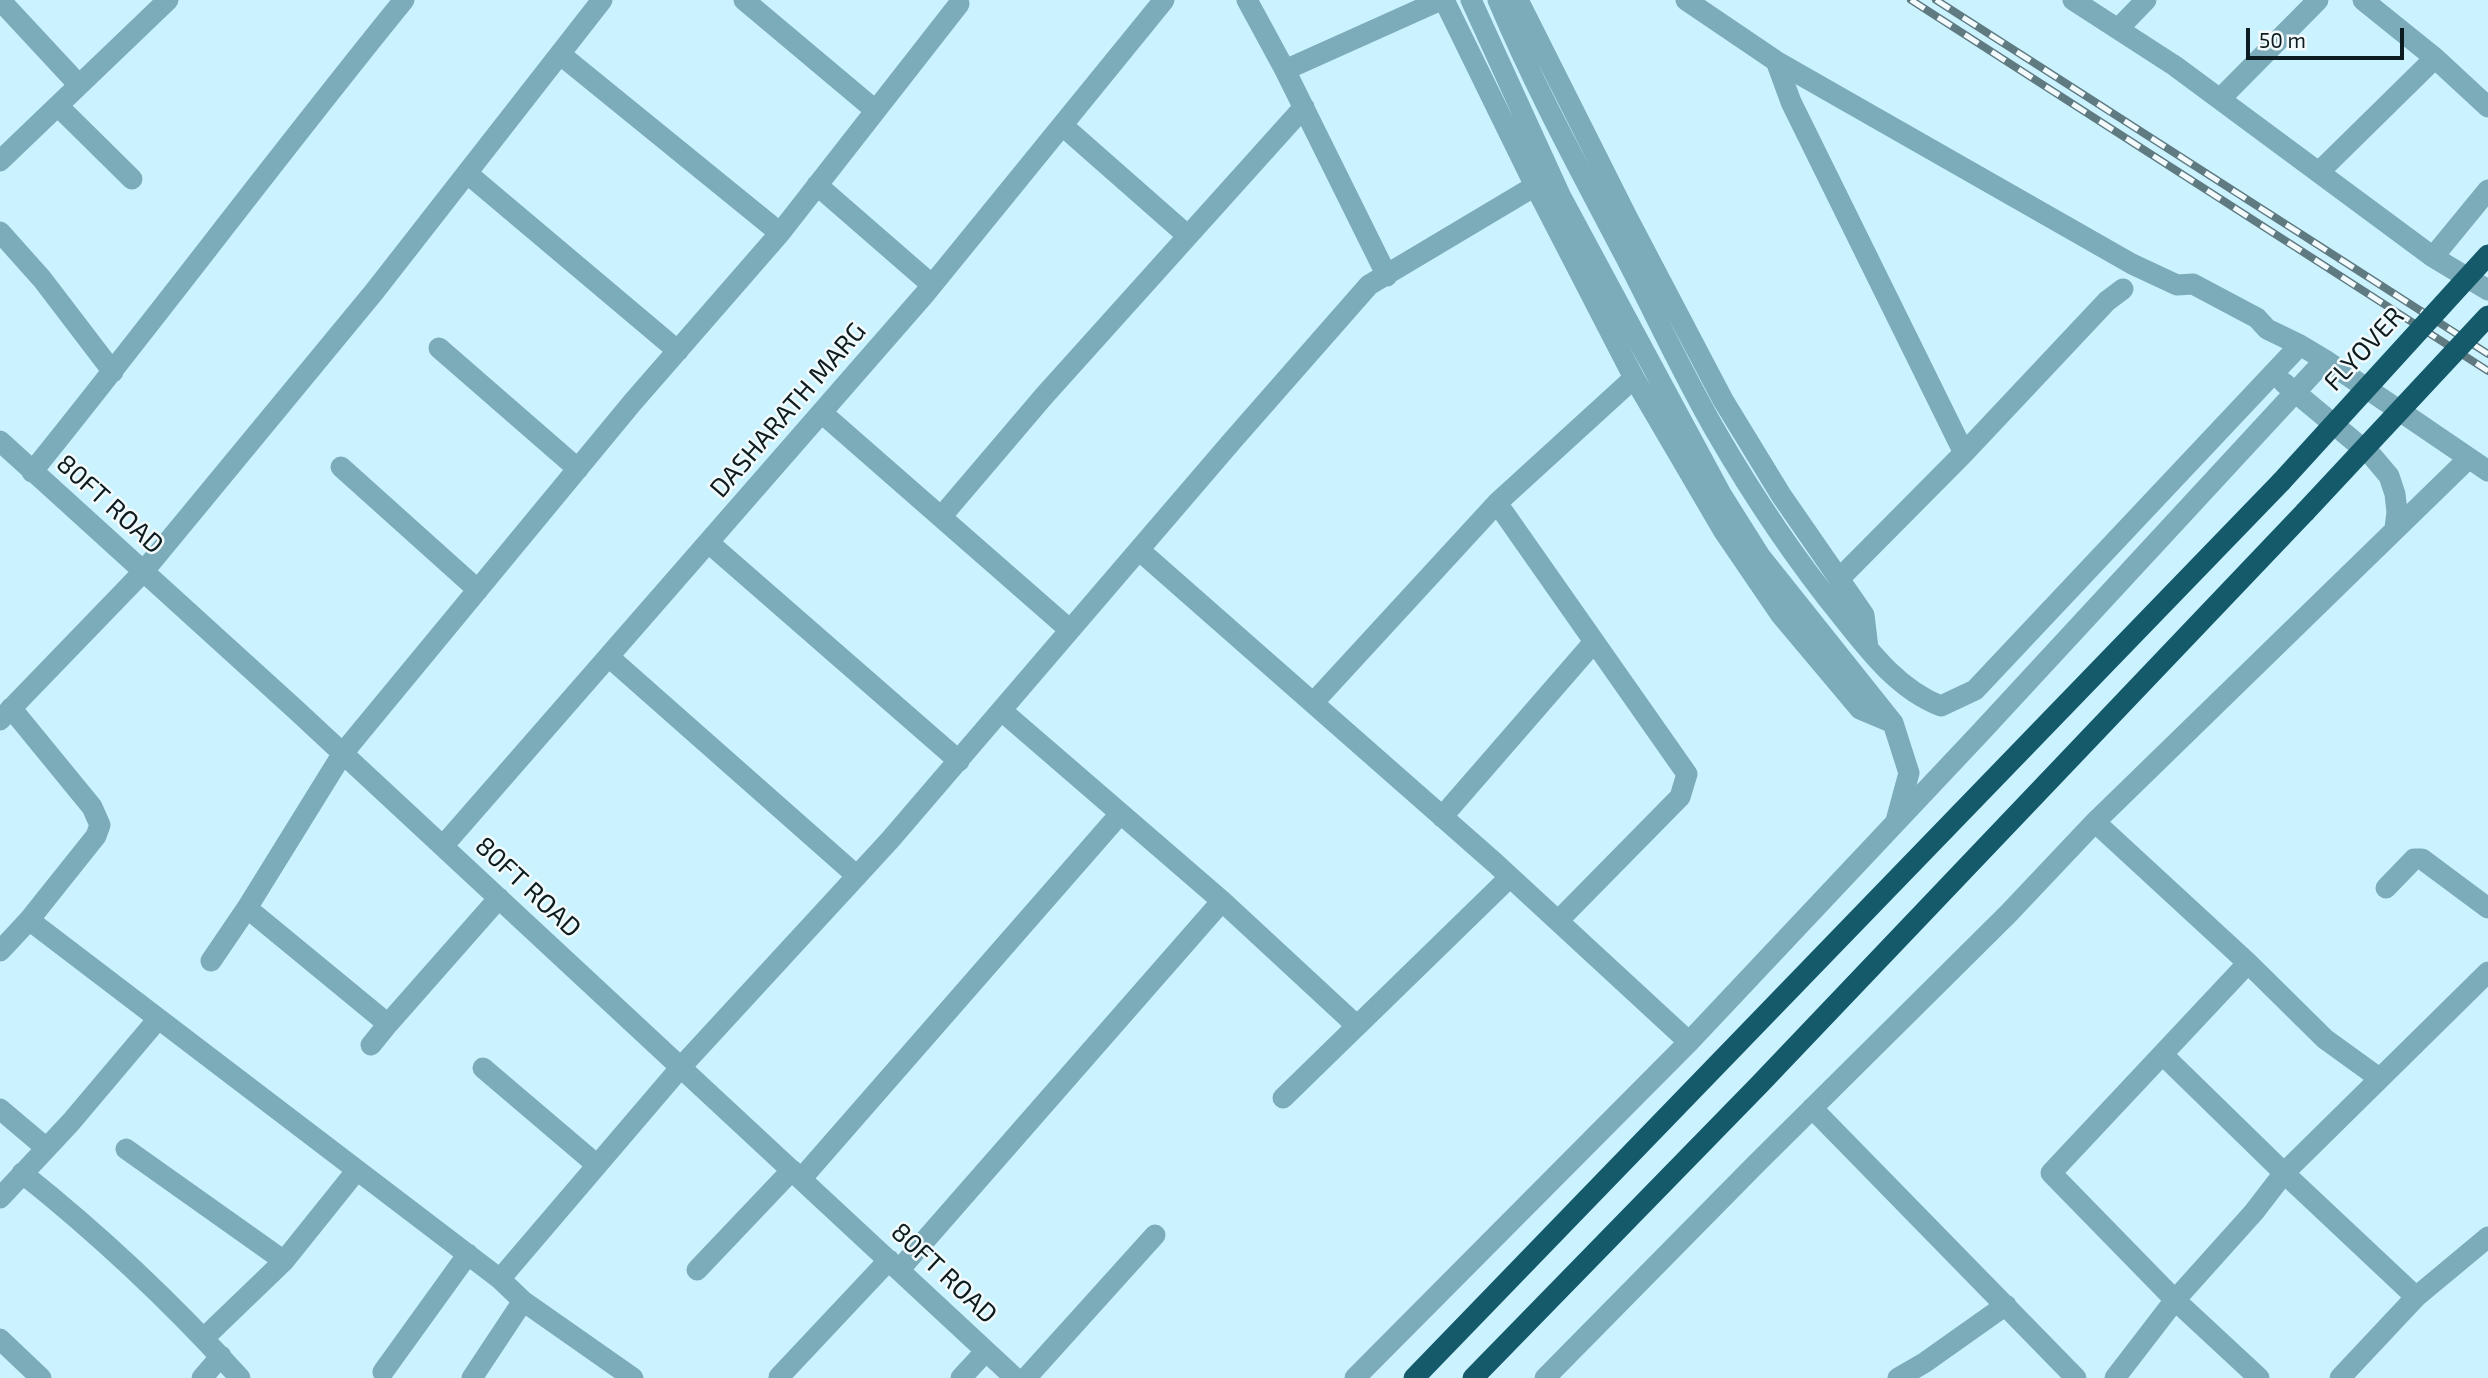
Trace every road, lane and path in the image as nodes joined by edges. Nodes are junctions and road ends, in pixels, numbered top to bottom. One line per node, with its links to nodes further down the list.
1 (0, 0): 23 (street)
2 (168, 0): 23 (street)
3 (404, 0): 51 (street)
4 (602, 0): 19 (street)
5 (744, 0): 28 (street)
6 (1164, 0): 29 (street, DASHARATH MARG)
7 (1247, 0): 22 (street)
8 (1443, 0): 22 (street); 35 (street)
9 (1471, 0): 78 (street)
10 (1498, 0): 73 (street)
11 (1518, 0): 69 (street)
12 (1686, 0): 21 (street)
13 (2073, 0): 18 (street)
14 (2146, 0): 18 (street)
15 (2318, 0): 24 (street)
16 (2363, 0): 20 (street)
17 (960, 5): 28 (street)
18 (2118, 29): 24 (street)
19 (561, 55): 32 (street); 38 (street)
20 (2435, 58): 27 (street); 31 (street)
21 (1776, 61): 47 (street); 57 (street)
22 (1285, 70): 26 (street)
23 (79, 85): 25 (street)
24 (2220, 99): 31 (street)
25 (58, 106): 30 (street); 33 (street)
26 (1304, 107): 39 (street); 42 (street)
27 (2488, 107)
28 (875, 110): 34 (street)
29 (1063, 126): 39 (street); 43 (street, DASHARATH MARG)
30 (0, 161)
31 (2319, 172): 41 (street)
32 (468, 174): 49 (street); 68 (street)
33 (132, 179)
34 (817, 185): 38 (street); 43 (street)
35 (1535, 186): 42 (street); 53 (street)
36 (2488, 190): 41 (street)
37 (0, 232): 51 (street)
38 (780, 233): 49 (street)
39 (1188, 236): 64 (street)
40 (2488, 255): 145 (highway, FLYOVER, bridge)
41 (2433, 257): 45 (street)
42 (1387, 276): 67 (street)
43 (932, 285): 55 (street, DASHARATH MARG)
44 (2123, 289): 57 (street)
45 (2488, 290)
46 (2488, 316): 146 (highway, bridge)
47 (2300, 345): 50 (street); 52 (street)
48 (439, 348): 60 (street)
49 (678, 351): 60 (street)
50 (2325, 360): 54 (street); 58 (street)
51 (113, 372): 62 (street)
52 (2273, 374): 54 (street); 73 (street)
53 (1634, 378): 63 (street); 78 (street)
54 (2295, 391): 65 (street); 83 (street)
55 (822, 413): 64 (street); 66 (street, DASHARATH MARG)
56 (2, 448): 62 (street, 80FT ROAD)
57 (1964, 453): 69 (street)
58 (2468, 459): 61 (street); 65 (street)
59 (341, 467): 70 (street)
60 (578, 469): 70 (street)
61 (2488, 471)
62 (32, 472): 68 (street, 80FT ROAD)
63 (1497, 502): 72 (street); 75 (street)
64 (941, 517): 71 (street)
65 (2395, 528): 84 (street)
66 (709, 543): 74 (street, DASHARATH MARG); 80 (street)
67 (1139, 550): 71 (street); 75 (street)
68 (143, 572): 77 (street); 79 (street, 80FT ROAD)
69 (1839, 579): 73 (street)
70 (478, 590): 79 (street)
71 (1070, 630): 76 (street)
72 (1594, 642): 82 (street); 94 (street)
73 (1868, 649)
74 (609, 657): 85 (street, DASHARATH MARG); 86 (street)
75 (1313, 704): 82 (street)
76 (1002, 711): 80 (street); 81 (street)
77 (5, 714): 93 (street)
78 (1893, 723): 83 (street)
79 (343, 753): 85 (street, 80FT ROAD); 91 (street)
80 (959, 761): 86 (street)
81 (1120, 814): 90 (street); 117 (street)
82 (1442, 817): 87 (street)
83 (1896, 822): 102 (street)
84 (2095, 822): 97 (street); 109 (street)
85 (443, 846): 89 (street, 80FT ROAD)
86 (857, 876): 105 (street)
87 (1510, 877): 94 (street); 100 (street)
88 (2386, 888): 92 (street)
89 (499, 898): 101 (street); 105 (street, 80FT ROAD)
90 (1222, 901): 100 (street); 123 (street)
91 (247, 908): 96 (street); 101 (street)
92 (2488, 908)
93 (29, 920): 95 (street); 99 (street)
94 (1558, 921): 102 (street)
95 (0, 951)
96 (211, 961)
97 (2248, 962): 104 (street); 107 (street)
98 (2488, 972): 107 (street)
99 (158, 1019): 111 (street); 114 (street)
100 (1360, 1023): 108 (street)
101 (388, 1024): 103 (street)
102 (1689, 1042): 144 (street)
103 (371, 1045)
104 (2163, 1055): 116 (street); 127 (street)
105 (681, 1067): 113 (street); 117 (street, 80FT ROAD)
106 (483, 1068): 113 (street)
107 (2379, 1079): 116 (street)
108 (1283, 1098)
109 (1812, 1108): 129 (street); 147 (street)
110 (0, 1109): 111 (street)
111 (45, 1147): 115 (street)
112 (126, 1149): 122 (street)
113 (597, 1165): 125 (street)
114 (357, 1170): 121 (street); 122 (street)
115 (22, 1173): 118 (street); 130 (street)
116 (2284, 1173): 126 (street); 127 (street)
117 (796, 1175): 123 (street, 80FT ROAD); 124 (street)
118 (0, 1198)
119 (1155, 1235): 143 (street)
120 (2487, 1240): 126 (street)
121 (468, 1254): 125 (street); 134 (street)
122 (284, 1261): 130 (street)
123 (894, 1265): 132 (street, 80FT ROAD); 135 (street)
124 (697, 1270)
125 (500, 1279): 128 (street)
126 (2416, 1297): 152 (street)
127 (2175, 1300): 150 (street); 151 (street)
128 (523, 1301): 139 (street); 140 (street)
129 (2006, 1305): 148 (street); 149 (street)
130 (204, 1338): 133 (street)
131 (0, 1339): 136 (street)
132 (986, 1351): 141 (street); 142 (street, 80FT ROAD)
133 (221, 1356): 137 (street); 138 (street)
134 (383, 1372)
135 (779, 1377)
136 (41, 1378)
137 (202, 1378)
138 (240, 1378)
139 (472, 1378)
140 (633, 1378)
141 (961, 1378)
142 (1015, 1378)
143 (1026, 1378)
144 (1355, 1378)
145 (1414, 1378)
146 (1473, 1378)
147 (1545, 1378)
148 (1898, 1378)
149 (2076, 1378)
150 (2115, 1378)
151 (2259, 1378)
152 (2340, 1378)

